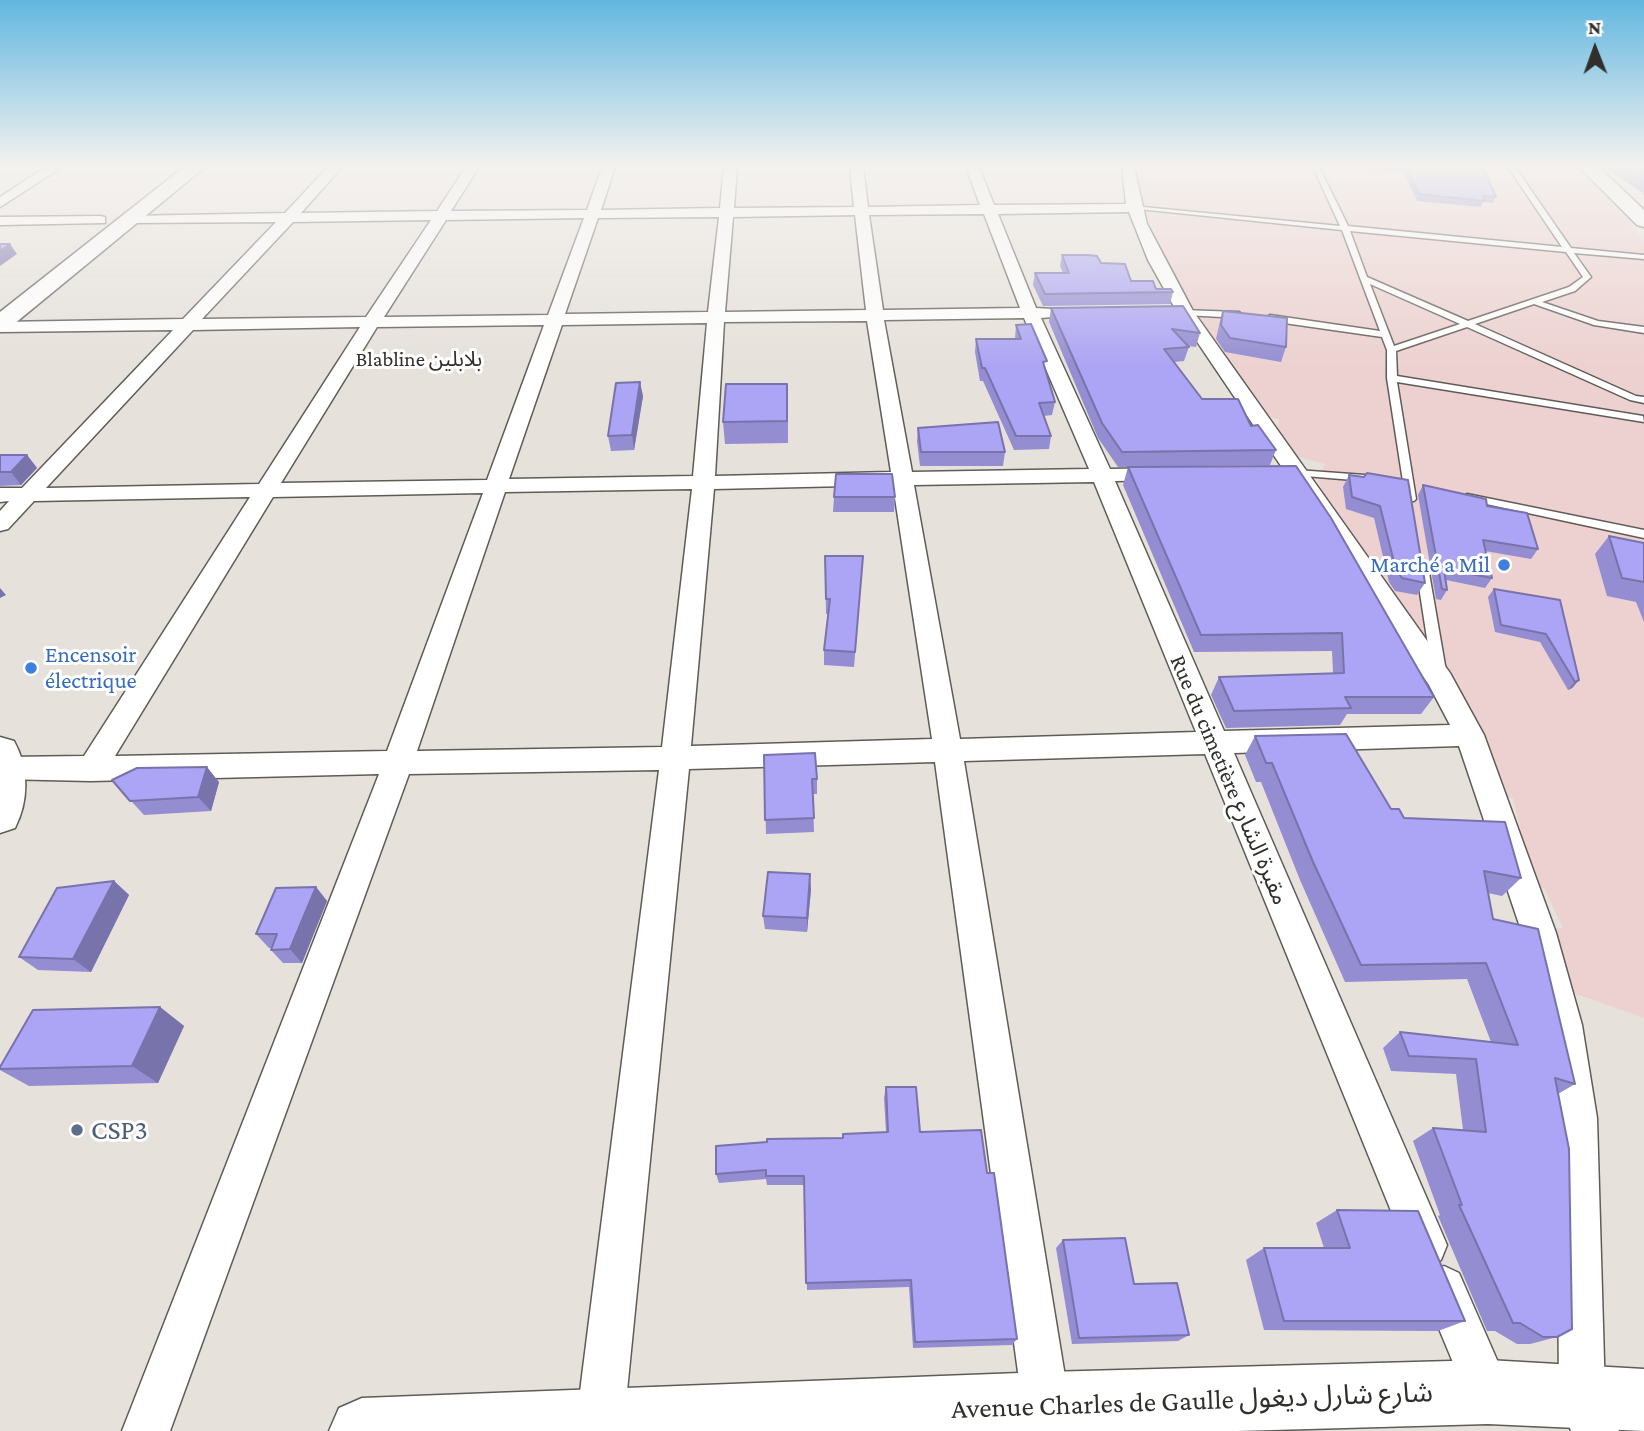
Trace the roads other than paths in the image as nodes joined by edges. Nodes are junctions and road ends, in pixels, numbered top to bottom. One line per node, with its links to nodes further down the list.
1 (100, 234): 17 (main road)
2 (103, 234): 26 (main road)
3 (275, 234): 27 (street)
4 (431, 234): 24 (street)
5 (586, 234): 23 (street)
6 (725, 234): 22 (street)
7 (865, 234): 21 (street)
8 (1000, 234): 19 (street, Rue du cimetière مقبرة الشارع)
9 (1145, 234): 18 (street)
10 (1347, 234): 15 (lane)
11 (1408, 234): 13 (lane)
12 (1555, 234): 13 (lane)
13 (1564, 248): 14 (lane); 16 (lane)
14 (1644, 257)
15 (1364, 278): 25 (lane); 29 (lane)
16 (1535, 302): 25 (lane); 28 (lane)
17 (0, 306)
18 (1172, 312): 29 (lane); 34 (street)
19 (1030, 313): 20 (street); 21 (street); 36 (street, Rue du cimetière مقبرة الشارع)
20 (1069, 313)
21 (875, 316): 22 (street); 37 (street)
22 (716, 319): 23 (street); 39 (street)
23 (555, 320): 24 (street); 41 (street)
24 (372, 323): 27 (street); 43 (street)
25 (1472, 324): 30 (lane); 32 (lane)
26 (0, 326): 27 (street)
27 (191, 326): 45 (street)
28 (1644, 330)
29 (1387, 335): 30 (lane)
30 (1391, 350): 31 (lane)
31 (1392, 378): 33 (lane); 40 (lane)
32 (1639, 399): 33 (lane)
33 (1643, 420)
34 (1283, 473): 38 (lane); 51 (street)
35 (1188, 474): 36 (street)
36 (1102, 475): 37 (street); 53 (street, Rue du cimetière مقبرة الشارع)
37 (901, 479): 39 (street); 54 (street)
38 (1372, 479)
39 (705, 483): 41 (street); 55 (street)
40 (1402, 484): 42 (lane); 47 (lane)
41 (495, 486): 43 (street); 57 (street)
42 (1421, 488)
43 (267, 490): 45 (street); 58 (street)
44 (0, 495): 45 (street)
45 (27, 495): 48 (street)
46 (1461, 496): 49 (lane)
47 (1412, 511)
48 (0, 524)
49 (1644, 534)
50 (1419, 550): 51 (lane)
51 (1440, 680): 52 (street)
52 (1470, 735): 53 (street); 62 (street)
53 (1213, 744): 54 (street); 60 (street, Rue du cimetière مقبرة الشارع)
54 (948, 751): 55 (street); 63 (street)
55 (673, 758): 57 (street); 64 (street)
56 (3, 761): 58 (street); 59 (main road)
57 (397, 765): 58 (street); 65 (street)
58 (92, 769)
59 (0, 816)
60 (1488, 1392): 62 (main road, Avenue Charles de Gaulle شارع شارل ديغول); 63 (main road, Avenue Charles de Gaulle شارع شارل ديغول)
61 (1644, 1401): 62 (main road, Avenue Charles de Gaulle شارع شارل ديغول)
62 (1589, 1413)
63 (1048, 1417): 64 (main road, Avenue Charles de Gaulle شارع شارل ديغول)
64 (600, 1427): 66 (main road, Avenue Charles de Gaulle شارع شارل ديغول)
65 (146, 1431)
66 (362, 1431)

